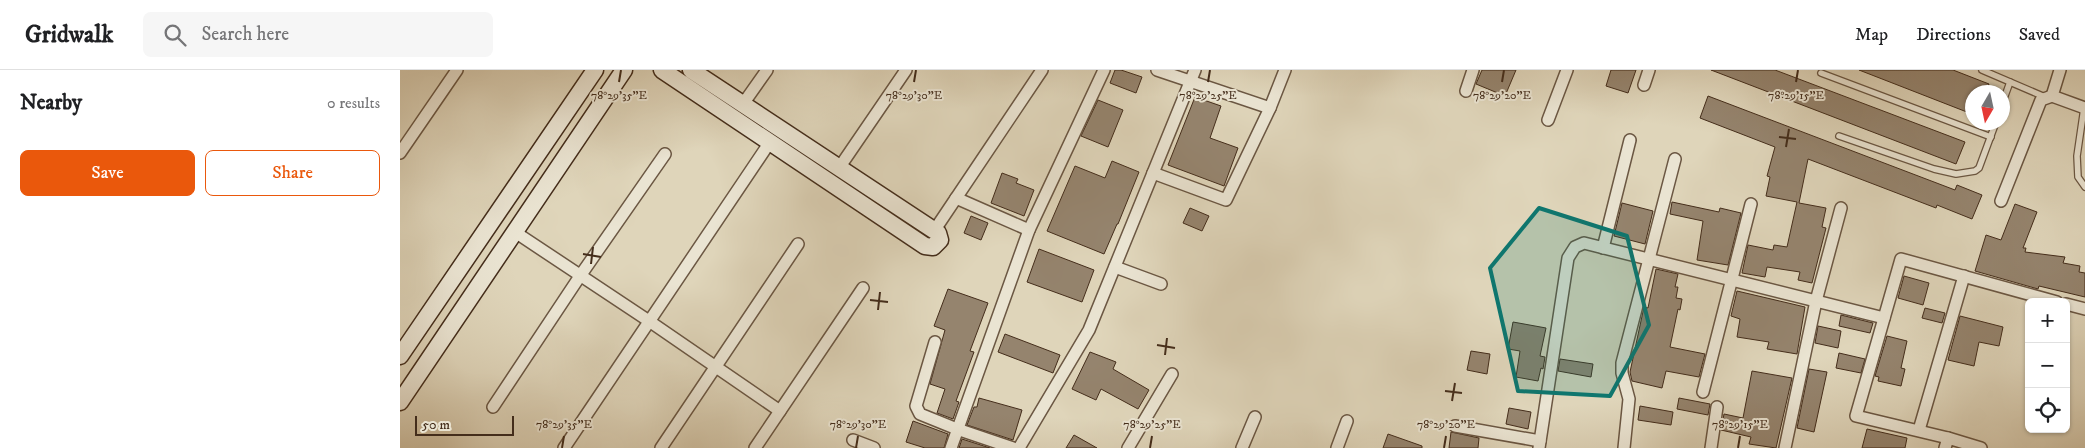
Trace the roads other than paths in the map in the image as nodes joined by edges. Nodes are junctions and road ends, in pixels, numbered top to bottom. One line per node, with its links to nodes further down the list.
1 (458, 70): 33 (street)
2 (595, 70): 35 (street)
3 (624, 70): 38 (street)
4 (662, 70): 32 (street)
5 (691, 70): 24 (street)
6 (767, 70): 24 (street)
7 (906, 70): 37 (street)
8 (1042, 70): 41 (street)
9 (1104, 70): 45 (street)
10 (1157, 70): 18 (street)
11 (1285, 70): 25 (street)
12 (1474, 70): 22 (street)
13 (1567, 70): 27 (street)
14 (1649, 70): 20 (street)
15 (1982, 70): 19 (lane)
16 (2060, 70): 23 (street)
17 (1821, 73): 30 (lane)
18 (1193, 75): 25 (street); 39 (street)
19 (2010, 82): 21 (lane); 23 (lane)
20 (1644, 85)
21 (2009, 85)
22 (1466, 91)
23 (2048, 97): 26 (street); 42 (street)
24 (743, 104): 37 (street)
25 (1270, 108): 39 (street)
26 (2085, 108): 40 (lane)
27 (1548, 120)
28 (1993, 130): 30 (lane)
29 (1839, 136): 30 (lane)
30 (1990, 137)
31 (1630, 140): 49 (street)
32 (770, 142): 46 (street); 62 (street)
33 (400, 153)
34 (665, 154): 52 (street)
35 (535, 157): 38 (street); 64 (street)
36 (1675, 159): 50 (street)
37 (839, 168): 46 (street)
38 (556, 171): 47 (street)
39 (1153, 173): 51 (street)
40 (2085, 187)
41 (956, 198): 45 (street); 46 (street)
42 (2001, 202)
43 (1751, 204): 54 (street)
44 (1841, 208): 58 (street)
45 (1029, 230): 75 (street)
46 (934, 231)
47 (515, 232): 52 (street); 68 (street)
48 (798, 244): 65 (street)
49 (1603, 248): 50 (street); 79 (street)
50 (1649, 259): 54 (street); 90 (street)
51 (1115, 267): 55 (street); 86 (street)
52 (580, 276): 62 (street); 70 (street)
53 (1964, 276): 57 (street); 61 (street); 76 (street)
54 (1731, 280): 58 (street); 67 (street)
55 (1161, 284)
56 (864, 288): 71 (street)
57 (2043, 298)
58 (1816, 301): 61 (street); 92 (street)
59 (2070, 305): 60 (street)
60 (2085, 309)
61 (1884, 318): 76 (street)
62 (649, 321): 65 (street); 80 (street)
63 (934, 342): 75 (street)
64 (402, 350)
65 (716, 367): 71 (street); 81 (street)
66 (1172, 374): 87 (street)
67 (1703, 392)
68 (400, 402)
69 (1717, 406): 91 (street)
70 (493, 407)
71 (780, 411): 82 (street)
72 (1255, 417): 88 (street)
73 (1347, 421): 89 (street)
74 (1455, 426): 79 (street)
75 (957, 429): 84 (street); 85 (street)
76 (1919, 430): 78 (street)
77 (853, 440): 83 (street)
78 (1947, 443): 93 (street)
79 (1540, 444)
80 (564, 448)
81 (661, 448)
82 (755, 448)
83 (874, 448)
84 (950, 448)
85 (1013, 448)
86 (1019, 448)
87 (1128, 448)
88 (1242, 448)
89 (1337, 448)
90 (1624, 448)
91 (1711, 448)
92 (1785, 448)
93 (1981, 448)

